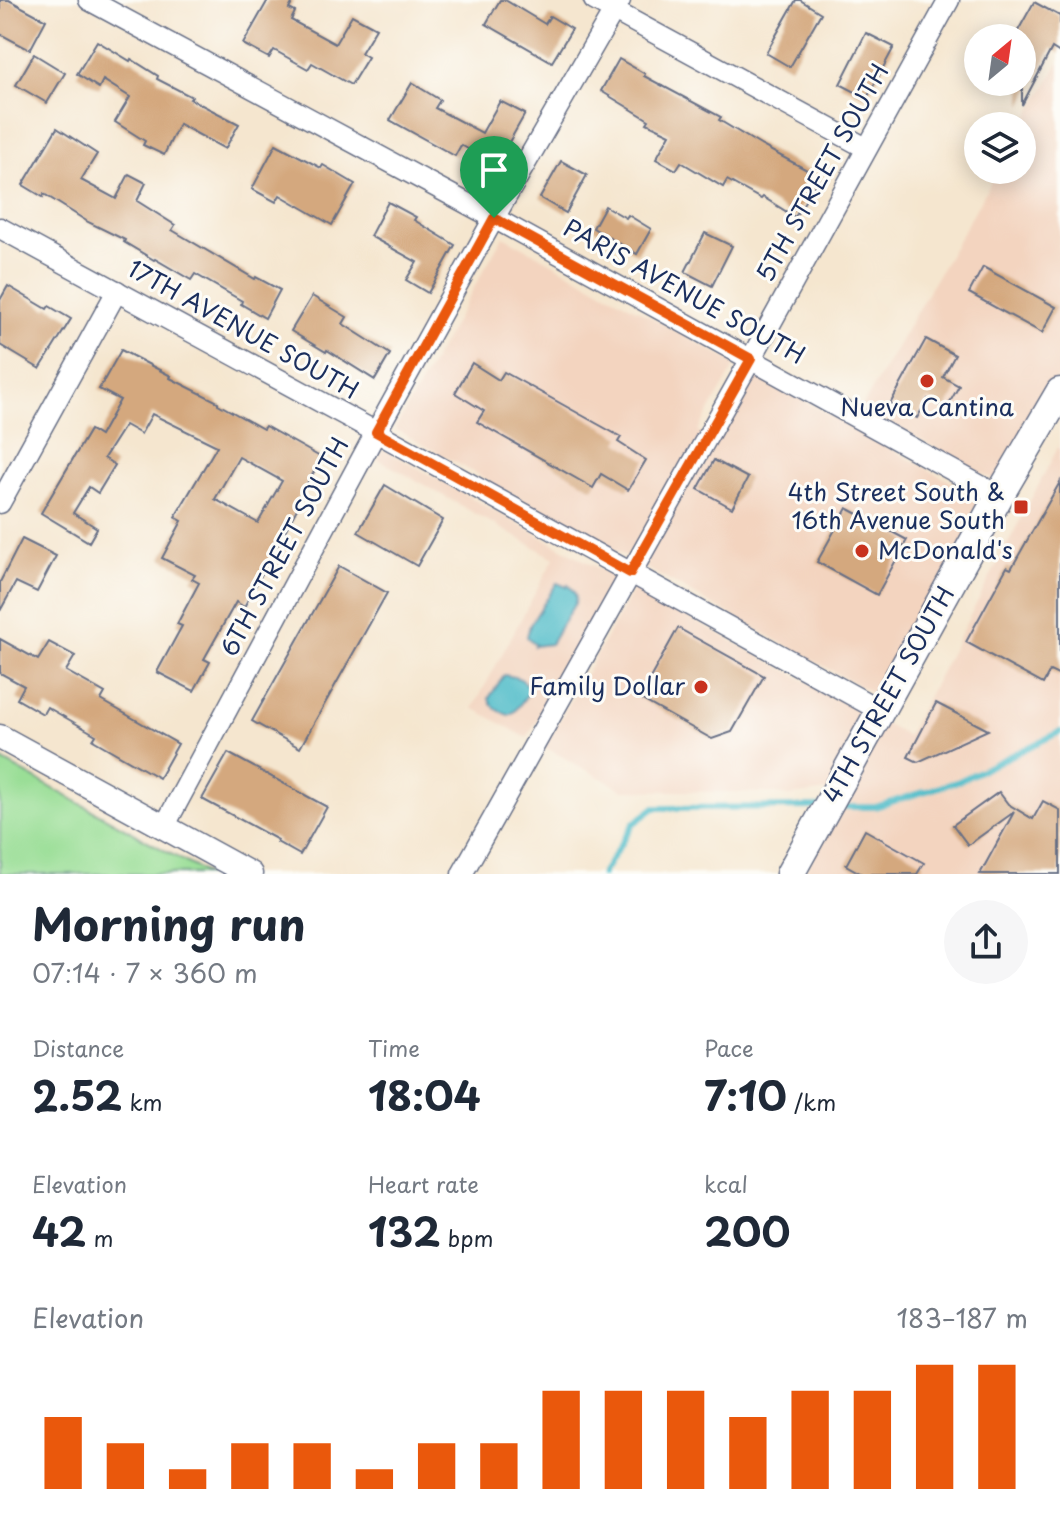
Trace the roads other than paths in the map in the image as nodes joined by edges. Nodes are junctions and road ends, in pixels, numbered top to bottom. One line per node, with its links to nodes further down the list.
1 (89, 0): 6 (street, PARIS AVENUE SOUTH)
2 (594, 0): 4 (street)
3 (949, 0): 5 (street, 5TH STREET SOUTH)
4 (617, 6): 5 (street); 6 (street, 6TH STREET SOUTH)
5 (866, 148): 9 (street, 5TH STREET SOUTH)
6 (494, 218): 9 (street, PARIS AVENUE SOUTH); 11 (street, 6TH STREET SOUTH)
7 (0, 228): 8 (street, 17TH AVENUE SOUTH)
8 (117, 291): 11 (street, 17TH AVENUE SOUTH); 13 (street)
9 (751, 359): 12 (street, PARIS AVENUE SOUTH); 14 (street, 5TH STREET SOUTH)
10 (1060, 392): 12 (main road, 4TH STREET SOUTH)
11 (376, 432): 14 (street, 17TH AVENUE SOUTH); 17 (street, 6TH STREET SOUTH)
12 (999, 496): 15 (main road, 4TH STREET SOUTH)
13 (0, 503)
14 (630, 573): 15 (street, 17TH AVENUE SOUTH); 19 (street, 5TH STREET SOUTH)
15 (881, 711): 20 (main road, 4TH STREET SOUTH)
16 (0, 737): 17 (street)
17 (164, 827): 18 (street)
18 (250, 874)
19 (462, 874)
20 (790, 874)

